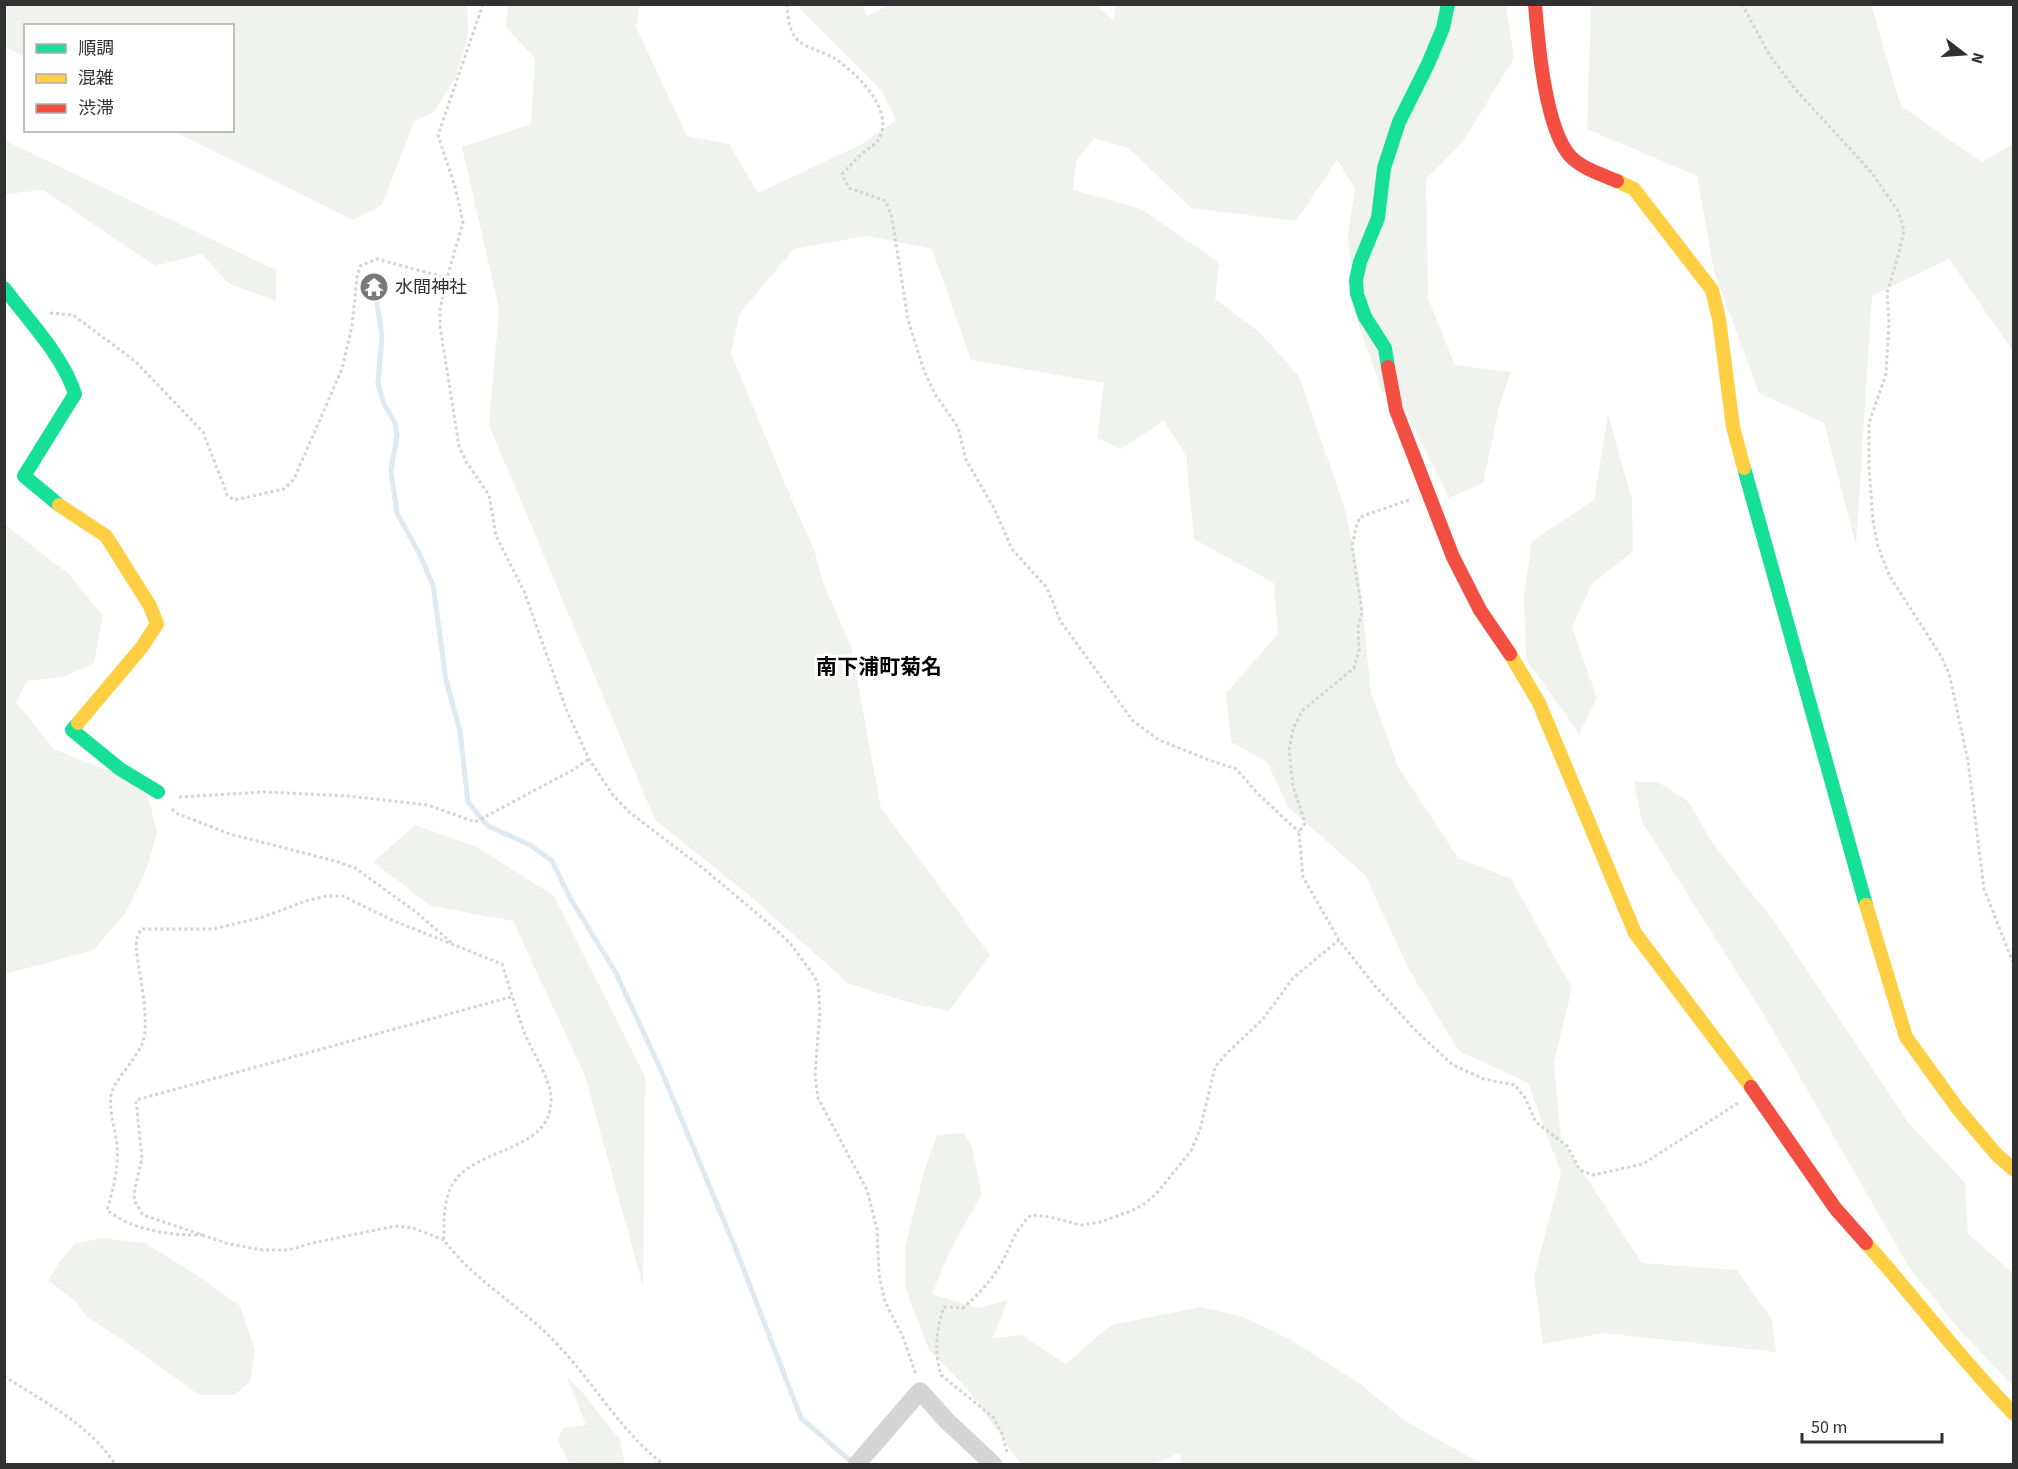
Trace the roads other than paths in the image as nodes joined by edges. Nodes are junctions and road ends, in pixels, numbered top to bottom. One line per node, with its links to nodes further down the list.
1 (1448, 4): 6 (street)
2 (1535, 4): 5 (street)
3 (4, 288): 4 (street)
4 (158, 792)
5 (2013, 1170)
6 (2013, 1414)
7 (857, 1464): 8 (street)
8 (993, 1464)

